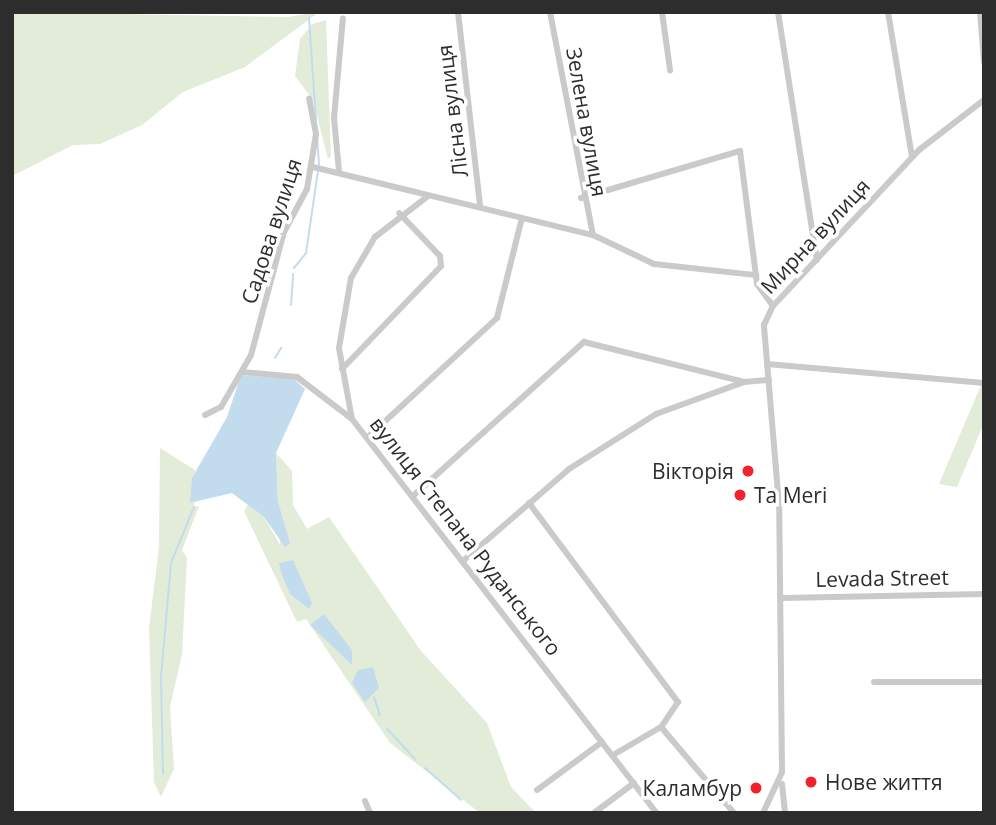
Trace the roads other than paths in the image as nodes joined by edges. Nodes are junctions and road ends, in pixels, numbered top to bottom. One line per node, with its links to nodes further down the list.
1 (458, 12): 17 (street, Лісна вулиця)
2 (551, 12): 16 (street, Зелена вулиця)
3 (662, 12): 9 (street)
4 (778, 12): 21 (street)
5 (888, 12): 12 (street)
6 (979, 12): 8 (street)
7 (343, 18): 14 (street)
8 (984, 62)
9 (670, 70)
10 (309, 99): 13 (street, Садова вулиця)
11 (984, 100): 12 (street, Мирна вулиця)
12 (912, 157): 21 (street, Мирна вулиця)
13 (313, 167): 14 (street); 26 (street, Садова вулиця)
14 (339, 171): 15 (street)
15 (427, 197): 17 (street); 18 (street)
16 (581, 198): 20 (street, Зелена вулиця); 22 (street)
17 (480, 206): 19 (street)
18 (399, 213): 25 (street); 25 (street)
19 (522, 218): 20 (street); 32 (street)
20 (593, 235): 22 (street)
21 (817, 260): 23 (street, Мирна вулиця)
22 (756, 275): 23 (street)
23 (773, 306): 24 (street, Мирна вулиця)
24 (767, 364): 27 (street, Мирна вулиця); 29 (street)
25 (342, 369): 31 (street)
26 (242, 372): 30 (street, Садова вулиця); 31 (street, вулиця Степана Руданського)
27 (769, 380): 28 (street); 37 (street, Мирна вулиця)
28 (744, 382): 33 (street); 34 (street)
29 (984, 383)
30 (205, 415)
31 (352, 419): 32 (street, вулиця Степана Руданського)
32 (368, 437): 33 (street, вулиця Степана Руданського)
33 (414, 495): 35 (street, вулиця Степана Руданського)
34 (529, 503): 35 (street); 40 (street)
35 (464, 560): 41 (street, вулиця Степана Руданського)
36 (984, 594): 37 (street, Levada Street)
37 (782, 598): 43 (street, Мирна вулиця)
38 (874, 682): 39 (street)
39 (984, 682)
40 (661, 727): 42 (street); 50 (street)
41 (602, 742): 42 (street, вулиця Степана Руданського); 45 (street)
42 (612, 755): 44 (street, вулиця Степана Руданського)
43 (782, 772): 51 (street, Мирна вулиця); 52 (street)
44 (634, 783): 48 (street); 49 (street, вулиця Степана Руданського)
45 (537, 790)
46 (365, 801): 47 (street)
47 (370, 813)
48 (594, 813)
49 (656, 813)
50 (734, 813)
51 (763, 813)
52 (785, 813)

